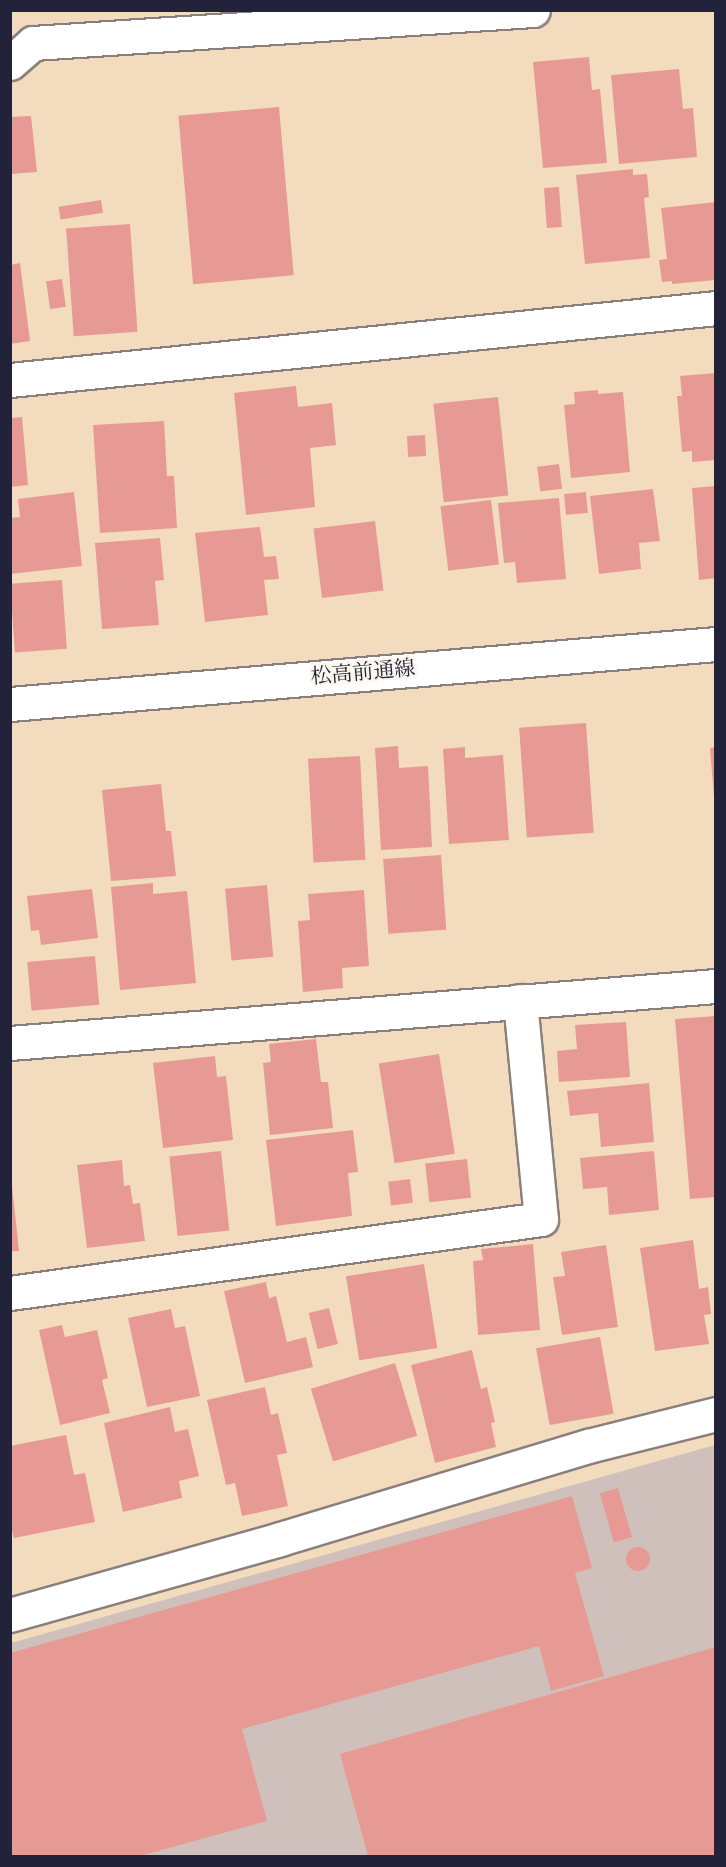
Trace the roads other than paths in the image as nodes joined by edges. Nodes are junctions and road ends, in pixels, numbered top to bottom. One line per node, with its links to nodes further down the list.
1 (533, 10): 2 (street)
2 (10, 63)
3 (716, 308): 4 (street)
4 (10, 380)
5 (716, 644): 6 (street, 松高前通線)
6 (10, 704)
7 (716, 986): 8 (street)
8 (520, 1001): 9 (street); 10 (street)
9 (10, 1043)
10 (10, 1293)
11 (716, 1414): 12 (street)
12 (10, 1615)

